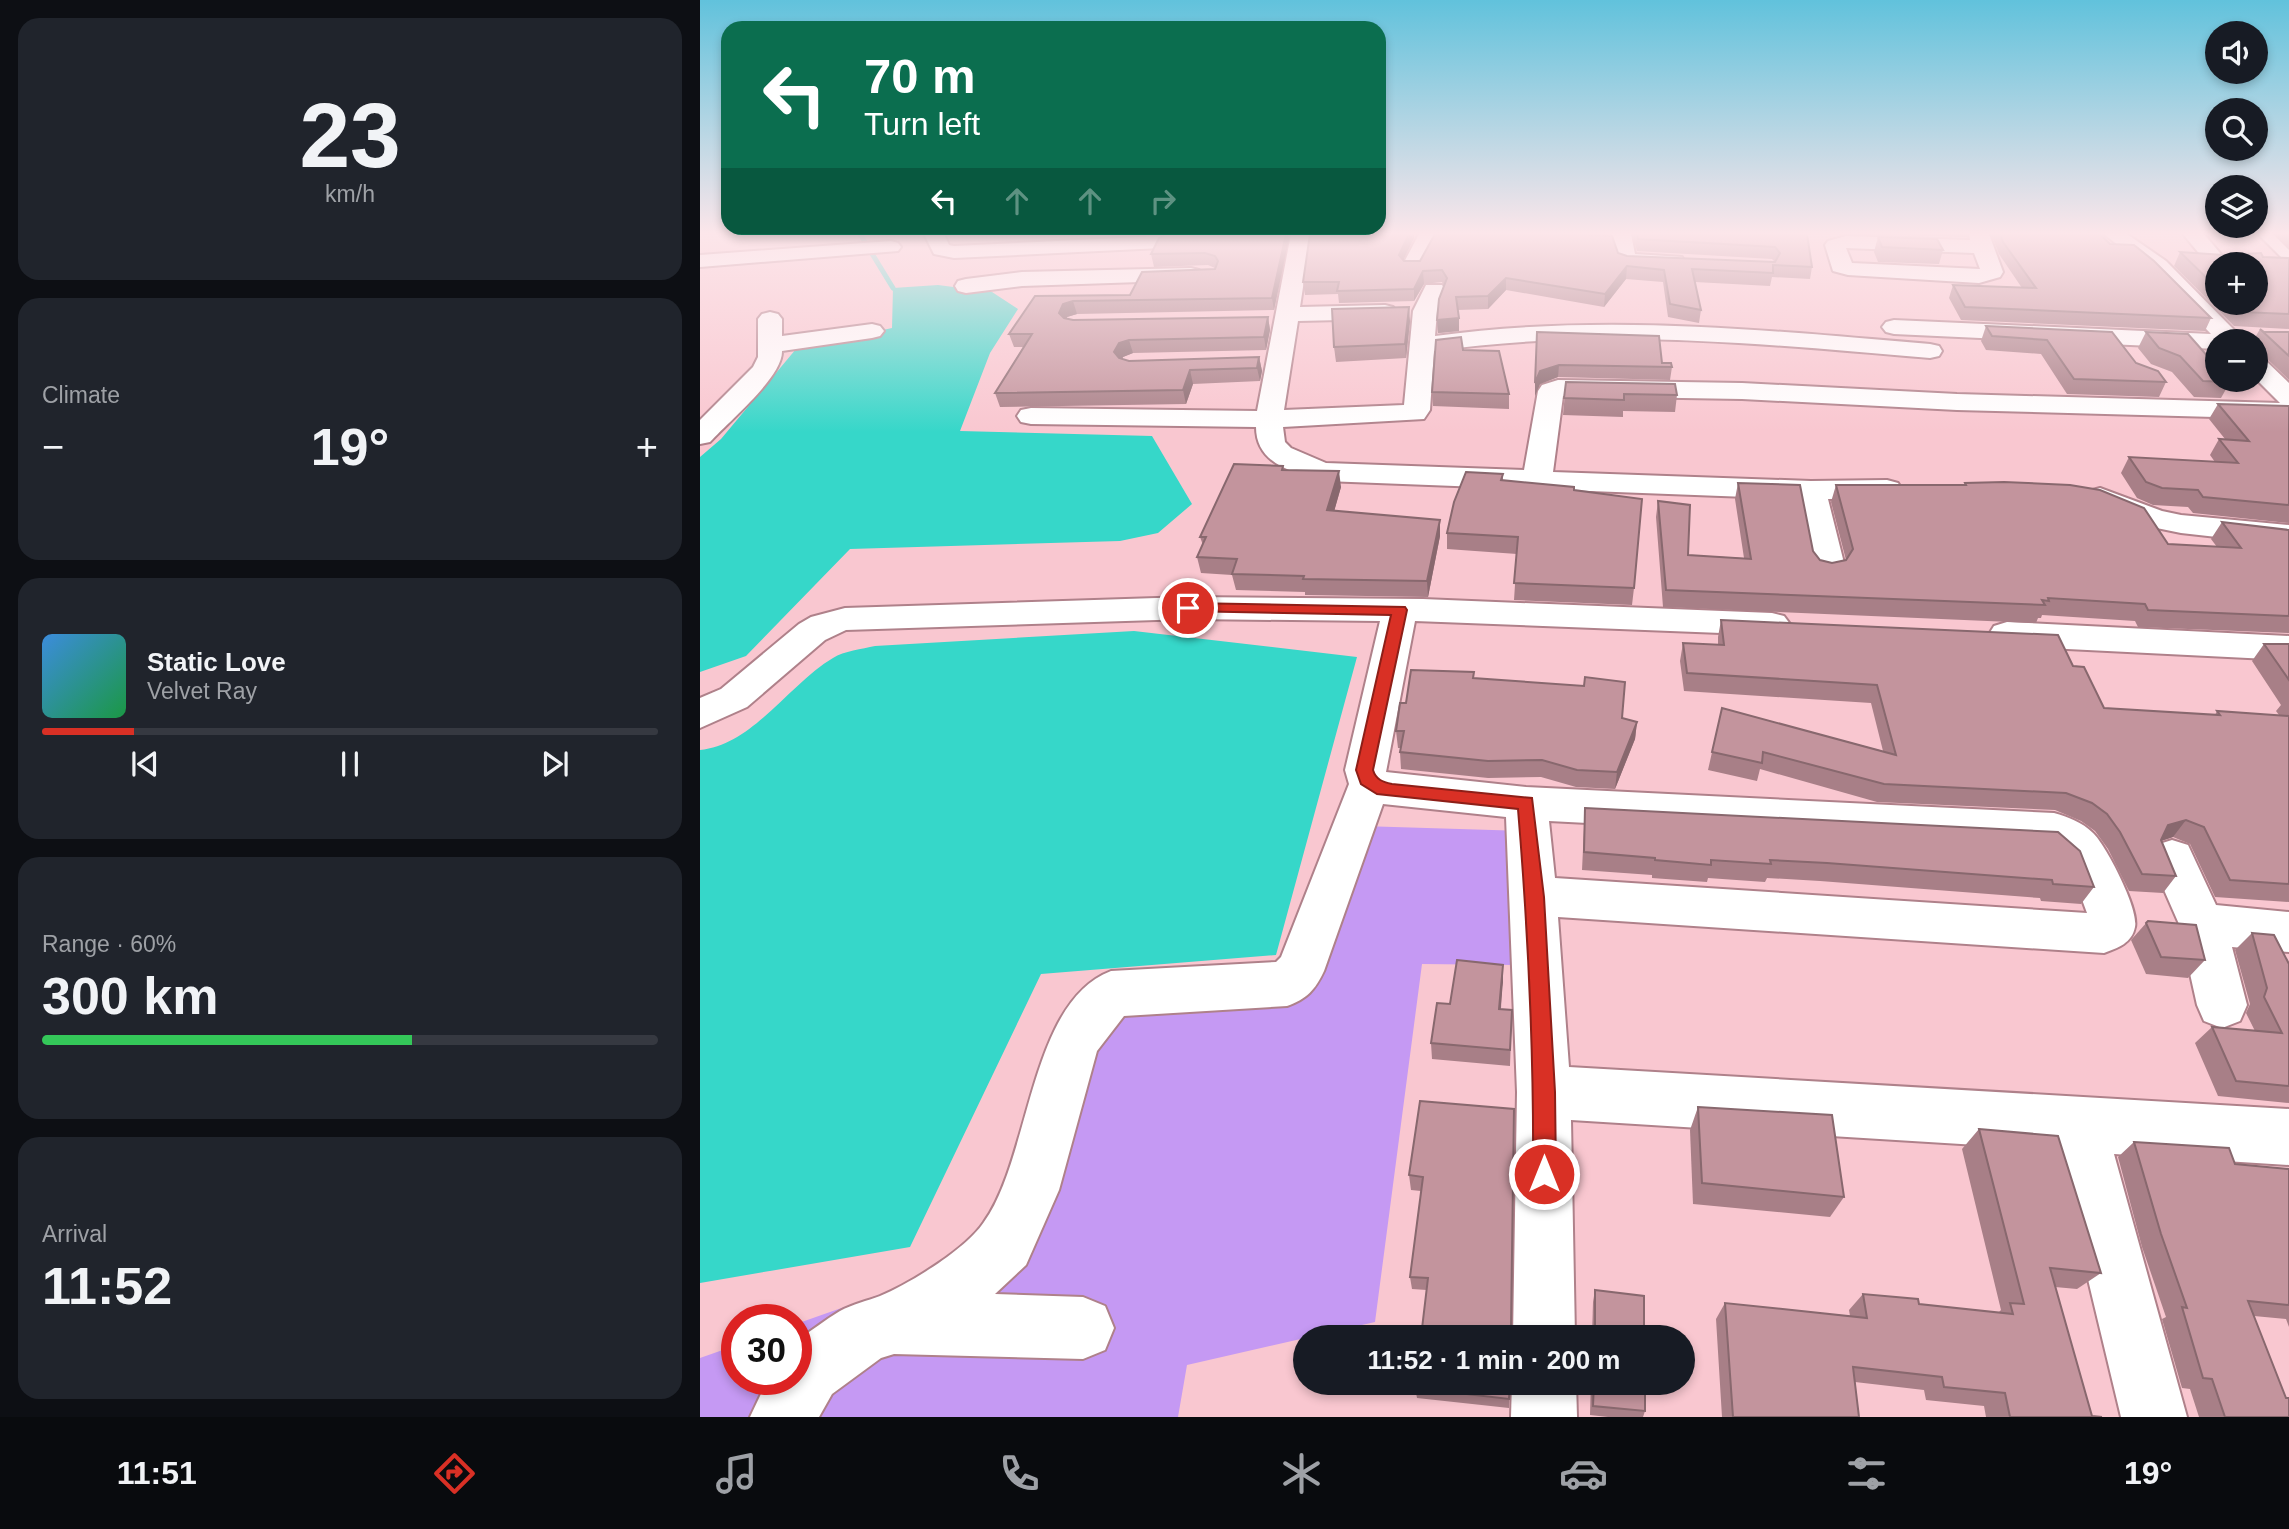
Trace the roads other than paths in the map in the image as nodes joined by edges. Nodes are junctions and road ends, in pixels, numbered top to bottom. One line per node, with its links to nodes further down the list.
1 (1292, 300): 13 (street)
2 (1429, 300): 13 (street)
3 (1430, 300): 17 (street)
4 (2194, 300): 10 (street)
5 (1995, 310): 12 (street)
6 (770, 319): 16 (street)
7 (1260, 320): 13 (street)
8 (1829, 322): 9 (street)
9 (1918, 329): 12 (street); 21 (street)
10 (2221, 329)
11 (872, 331): 16 (street)
12 (2009, 333): 14 (street)
13 (1288, 335): 18 (street); 27 (street)
14 (2116, 339): 15 (street); 19 (street)
15 (2205, 339)
16 (771, 345): 28 (street)
17 (1422, 345): 21 (street); 27 (street)
18 (1252, 360)
19 (2132, 360)
20 (2268, 375): 23 (street)
21 (1944, 376): 24 (street); 29 (street)
22 (2161, 379): 24 (street)
23 (2285, 388)
24 (2184, 407): 25 (street)
25 (2289, 411)
26 (1031, 416): 27 (street)
27 (1269, 419): 29 (street)
28 (700, 436)
29 (1536, 480): 32 (street)
30 (1922, 489): 32 (street)
31 (2069, 489): 33 (street)
32 (1811, 490): 34 (street)
33 (2289, 535)
34 (1828, 567)
35 (1400, 610): 36 (street); 39 (street); 40 (street)
36 (1808, 625)
37 (1973, 633): 38 (street)
38 (2289, 648)
39 (700, 714)
40 (1370, 782): 41 (street); 50 (street)
41 (1526, 803): 43 (street); 43 (street)
42 (2172, 858): 44 (street)
43 (1534, 897): 47 (street)
44 (2203, 924): 45 (street); 46 (street)
45 (2289, 932)
46 (2222, 1005)
47 (1544, 1092): 48 (street); 51 (street)
48 (2078, 1123): 49 (street); 56 (street)
49 (2289, 1137)
50 (893, 1323): 52 (street); 54 (street)
51 (1544, 1325)
52 (1083, 1328)
53 (1544, 1395): 55 (street)
54 (783, 1417)
55 (1544, 1417)
56 (2154, 1417)

